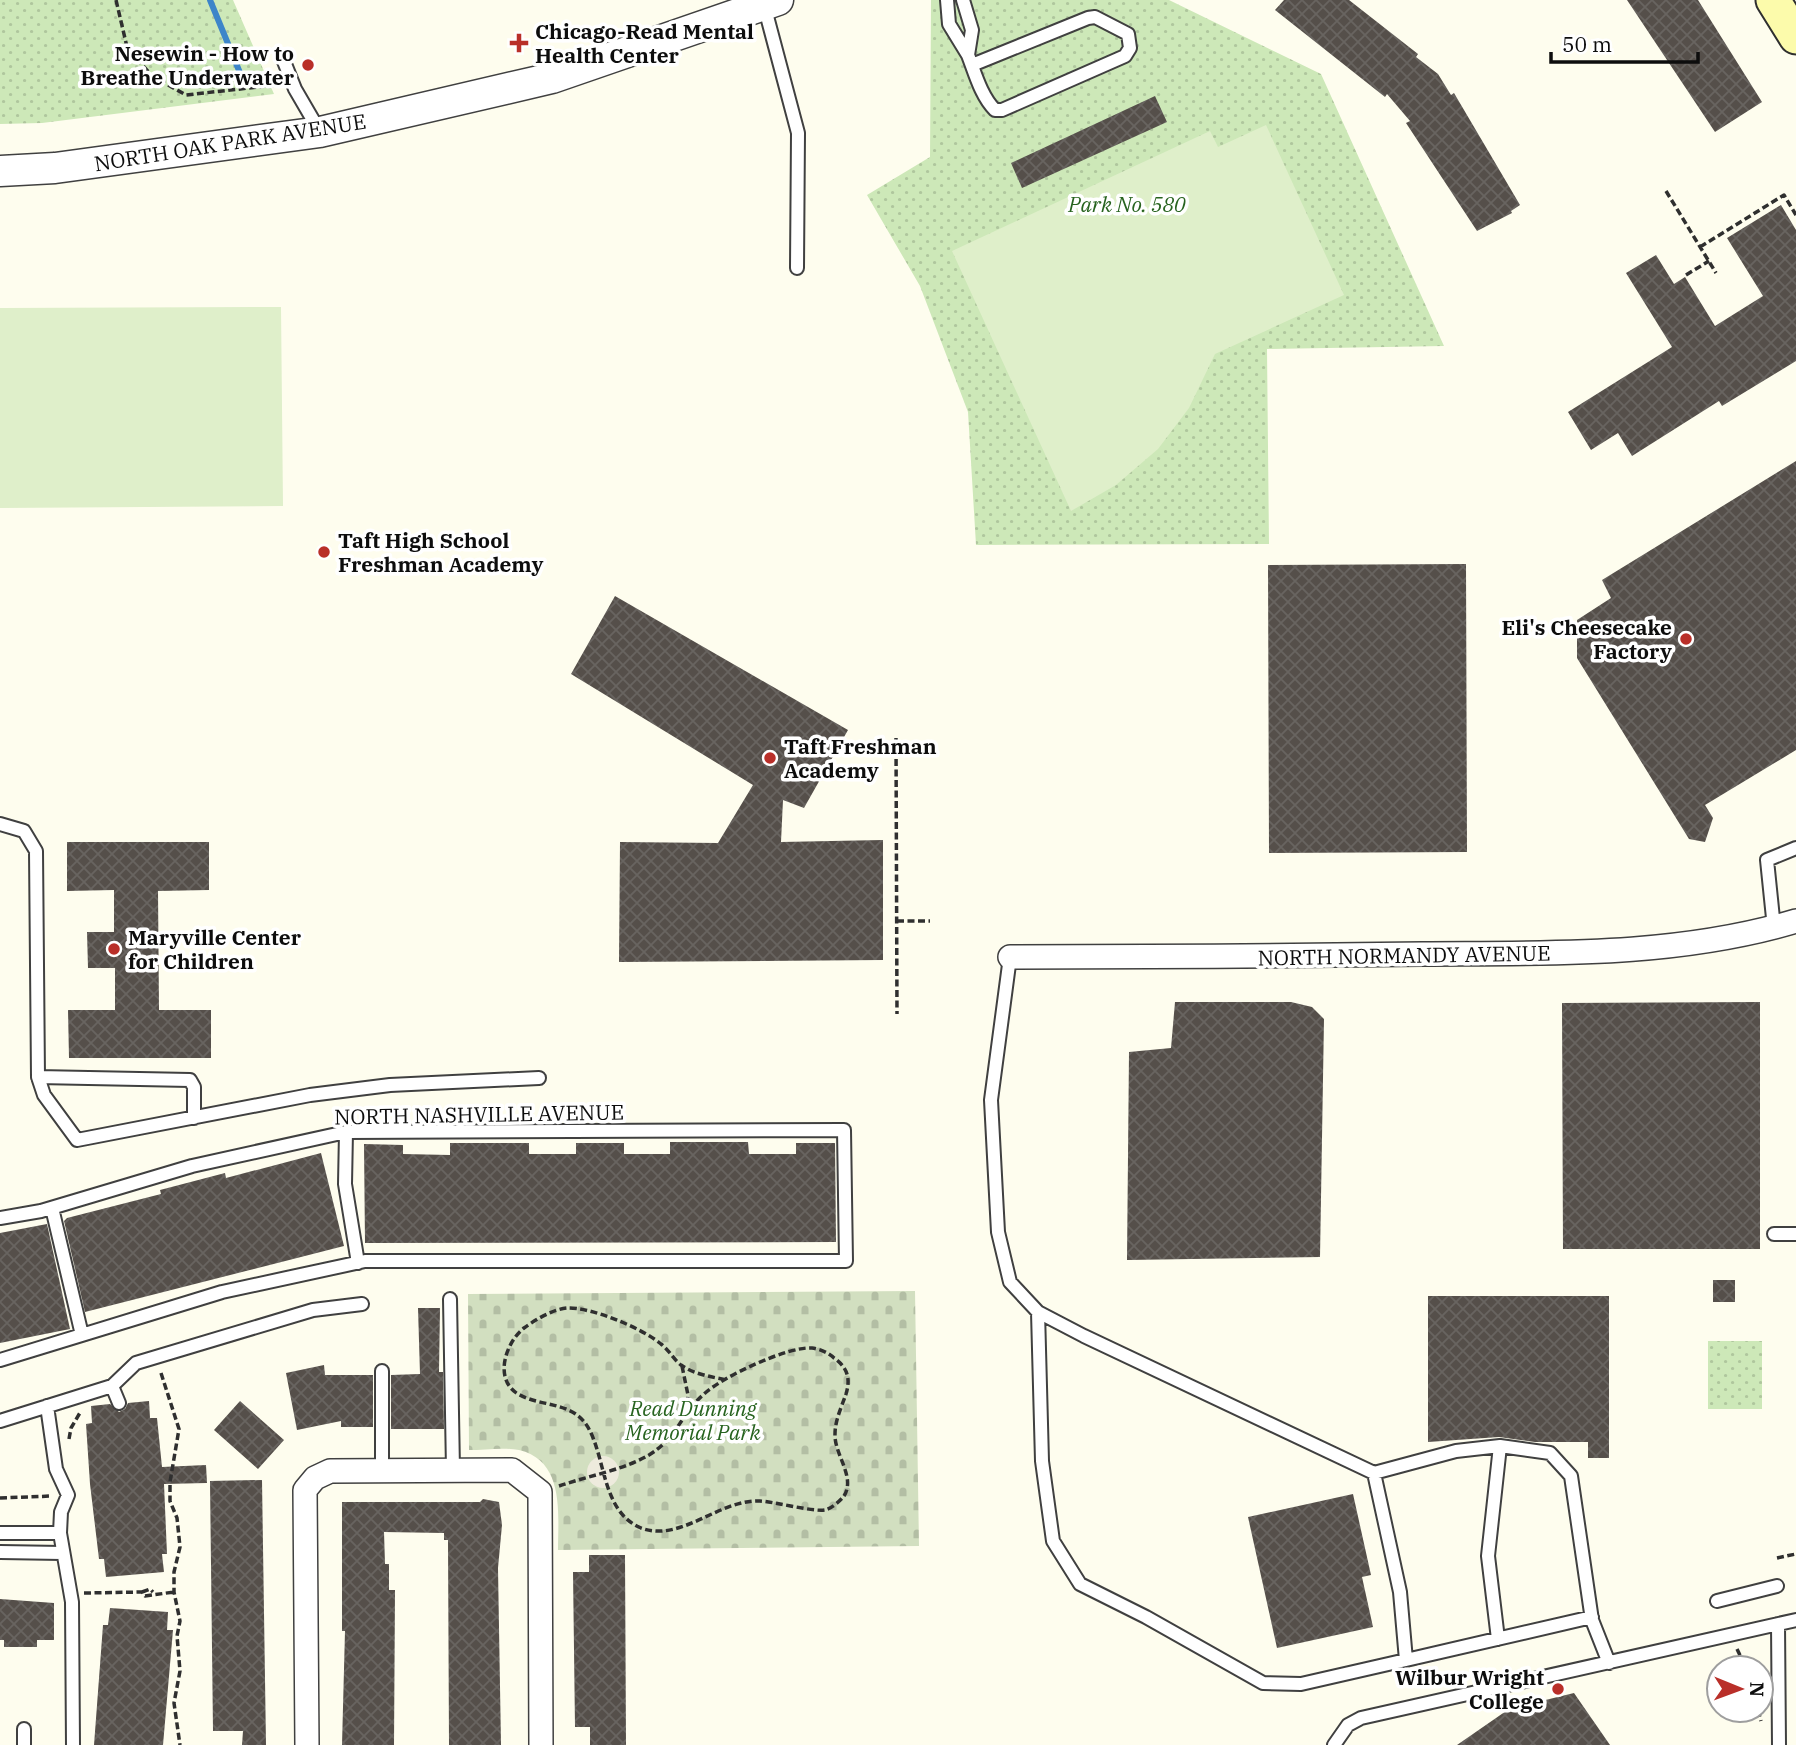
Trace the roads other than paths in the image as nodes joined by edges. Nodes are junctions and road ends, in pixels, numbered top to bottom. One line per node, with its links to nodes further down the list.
1 (947, 0): 7 (lane)
2 (963, 0): 7 (lane)
3 (1773, 0): 5 (main road)
4 (771, 2): 8 (street, NORTH OAK PARK AVENUE); 10 (lane)
5 (1796, 37)
6 (283, 59): 8 (lane)
7 (970, 60): 7 (lane)
8 (320, 132): 9 (street, NORTH OAK PARK AVENUE)
9 (0, 171)
10 (797, 268)
11 (0, 824): 15 (lane)
12 (1796, 848): 13 (lane)
13 (1785, 925): 14 (street, NORTH NORMANDY AVENUE)
14 (1010, 957): 26 (lane)
15 (38, 1077): 17 (lane); 17 (lane)
16 (539, 1078): 17 (lane)
17 (194, 1118)
18 (346, 1132): 19 (lane, NORTH NASHVILLE AVENUE); 23 (lane); 23 (lane, NORTH NASHVILLE AVENUE)
19 (51, 1208): 20 (lane, NORTH NASHVILLE AVENUE); 27 (lane)
20 (0, 1218)
21 (1774, 1234): 22 (lane)
22 (1796, 1234)
23 (358, 1263): 27 (lane)
24 (450, 1299): 36 (lane)
25 (362, 1304): 30 (lane)
26 (1038, 1311): 37 (lane); 49 (lane)
27 (82, 1335): 28 (lane)
28 (0, 1360)
29 (382, 1371): 35 (lane)
30 (113, 1386): 31 (lane); 32 (lane)
31 (119, 1403)
32 (47, 1406): 33 (lane); 39 (lane)
33 (0, 1421)
34 (1500, 1446): 37 (lane); 45 (lane); 48 (lane)
35 (382, 1470): 36 (street); 54 (street)
36 (453, 1470): 55 (street)
37 (1374, 1472): 49 (lane)
38 (0, 1533): 39 (lane)
39 (60, 1533): 42 (lane)
40 (0, 1546): 41 (lane)
41 (0, 1552): 42 (lane)
42 (62, 1553): 53 (lane)
43 (1777, 1586): 44 (lane)
44 (1717, 1601)
45 (1592, 1617): 48 (lane); 50 (lane)
46 (1796, 1620): 47 (lane)
47 (1778, 1624): 50 (lane); 57 (lane)
48 (1498, 1639): 49 (lane)
49 (1406, 1660)
50 (1609, 1663): 56 (lane)
51 (24, 1729): 52 (lane)
52 (24, 1745)
53 (73, 1745)
54 (307, 1745)
55 (541, 1745)
56 (1334, 1745)
57 (1779, 1745)

